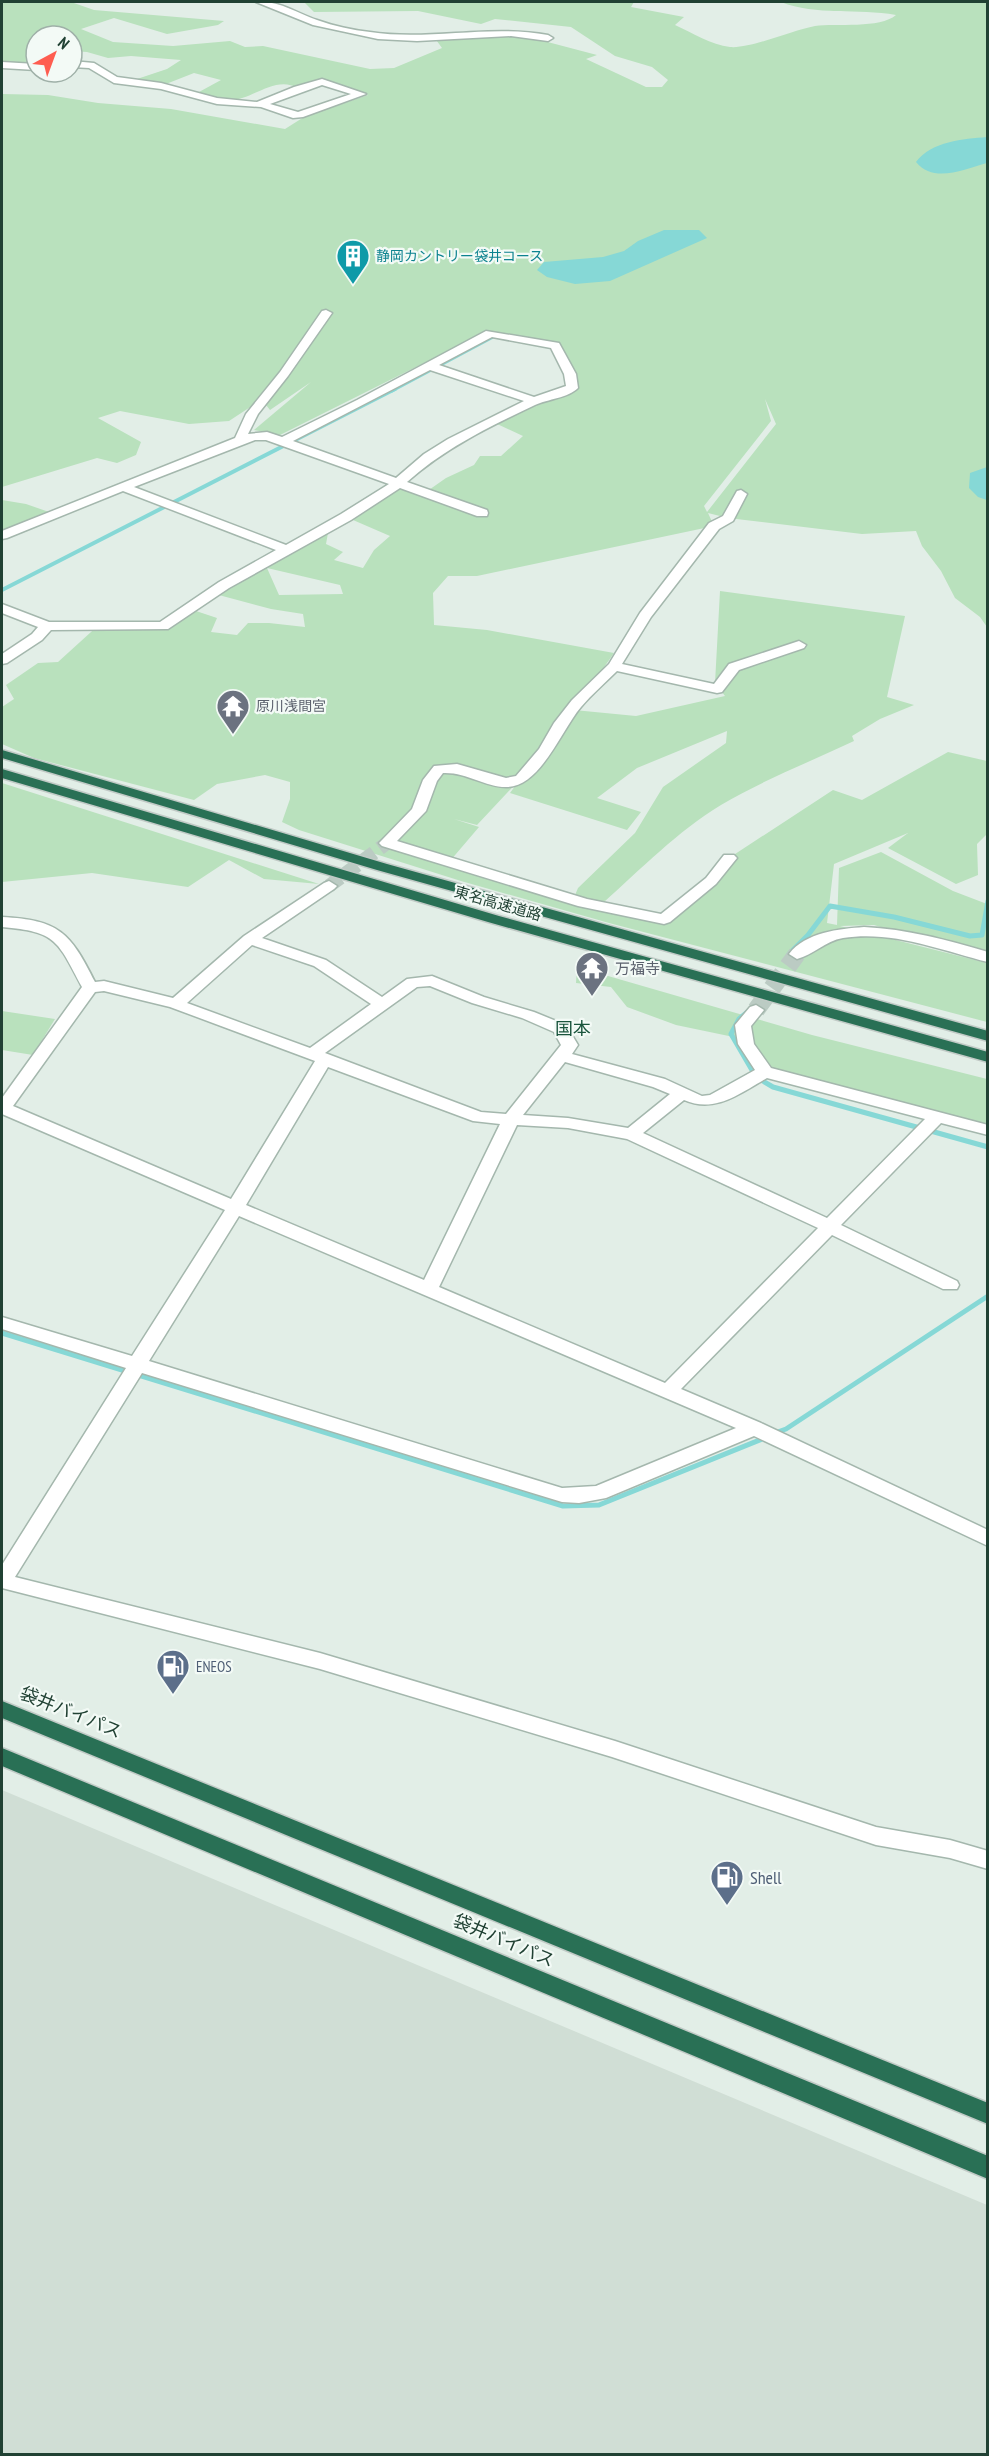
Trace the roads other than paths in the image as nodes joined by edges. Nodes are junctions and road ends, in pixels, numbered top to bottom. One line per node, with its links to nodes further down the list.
1 (261, 2): 2 (street)
2 (548, 38)
3 (2, 65): 5 (street)
4 (84, 65): 6 (street)
5 (24, 66)
6 (262, 104): 6 (street)
7 (326, 313): 10 (street)
8 (434, 368): 9 (street); 9 (street); 11 (street)
9 (534, 401): 12 (street)
10 (240, 440): 11 (street); 13 (street)
11 (286, 444): 12 (street)
12 (397, 484): 15 (street); 17 (street)
13 (124, 488): 16 (street); 17 (street)
14 (741, 494): 22 (street)
15 (482, 513)
16 (2, 535)
17 (287, 550): 19 (street)
18 (2, 608): 19 (street)
19 (47, 626): 21 (street)
20 (799, 645): 22 (street)
21 (2, 660)
22 (614, 666): 25 (street)
23 (2, 754): 35 (highway, 東名高速道路)
24 (2, 773): 38 (highway, 東名高速道路)
25 (729, 858)
26 (329, 886): 28 (street)
27 (2, 922): 31 (street)
28 (250, 939): 32 (street); 33 (street)
29 (797, 954): 30 (street)
30 (987, 957)
31 (90, 987): 32 (street); 41 (street)
32 (176, 1004): 36 (street)
33 (382, 1004): 36 (street); 37 (street)
34 (756, 1010): 39 (street)
35 (987, 1036)
36 (319, 1056): 43 (street); 46 (street)
37 (561, 1056): 40 (street); 43 (street)
38 (987, 1057)
39 (765, 1072): 40 (street); 42 (street)
40 (682, 1093): 45 (street)
41 (3, 1112): 46 (street)
42 (937, 1117): 44 (street); 47 (street)
43 (511, 1119): 45 (street); 49 (street)
44 (987, 1130)
45 (631, 1134): 47 (street)
46 (236, 1206): 49 (street); 51 (street)
47 (829, 1226): 48 (street); 52 (street)
48 (950, 1285)
49 (429, 1289): 52 (street)
50 (2, 1323): 51 (street)
51 (134, 1370): 53 (street); 55 (street)
52 (668, 1391): 53 (street)
53 (765, 1434): 54 (street)
54 (987, 1539)
55 (2, 1581): 58 (street)
56 (2, 1709): 59 (highway, 袋井バイパス)
57 (2, 1757): 60 (highway, 袋井バイパス)
58 (987, 1860)
59 (987, 2114)
60 (987, 2168)

